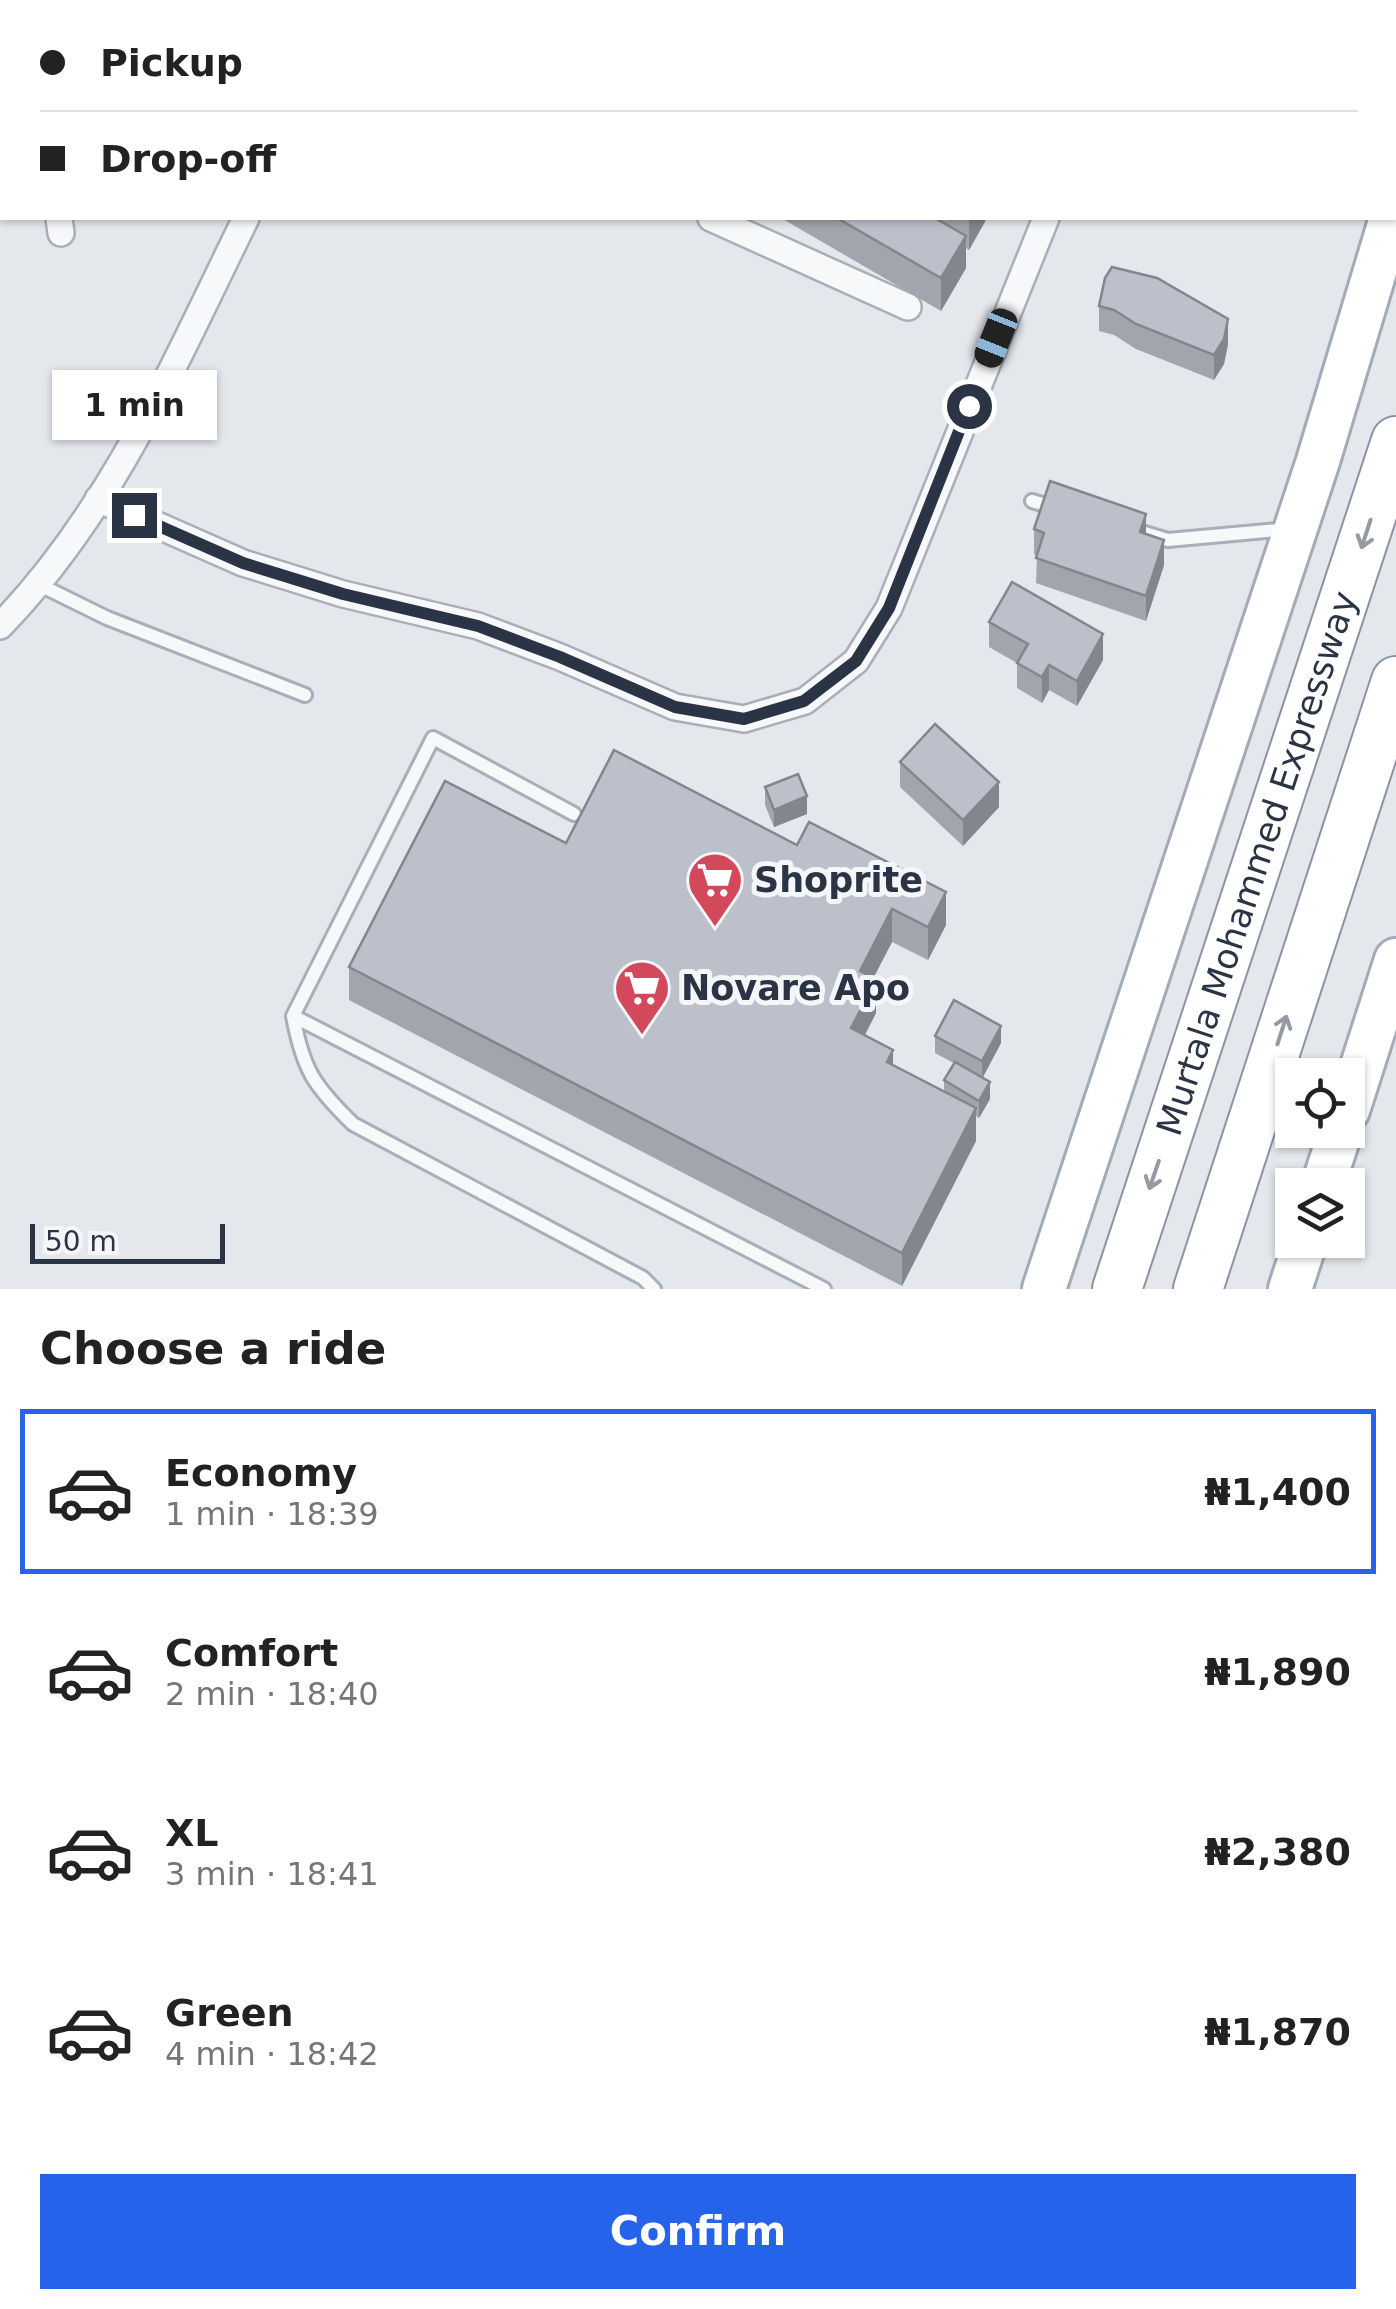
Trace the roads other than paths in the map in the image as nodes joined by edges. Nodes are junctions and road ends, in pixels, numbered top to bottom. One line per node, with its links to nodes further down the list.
1 (245, 220): 7 (street)
2 (715, 220): 5 (street)
3 (1045, 220): 7 (street)
4 (1390, 220): 11 (main road)
5 (908, 307)
6 (1396, 441): 24 (highway, Murtala Mohammed Expressway, one-way to 24)
7 (98, 499): 12 (street)
8 (1032, 501): 9 (lane)
9 (1066, 511)
10 (1117, 525): 11 (lane)
11 (1296, 528): 23 (main road)
12 (38, 584): 13 (street); 15 (lane)
13 (0, 626)
14 (1396, 682): 25 (highway, Murtala Mohammed Expressway, one-way to 14)
15 (305, 695)
16 (574, 814): 18 (lane)
17 (1396, 960): 19 (main road)
18 (293, 1016): 21 (lane); 22 (lane)
19 (1365, 1058)
20 (1300, 1258): 26 (main road)
21 (654, 1289)
22 (824, 1289)
23 (1044, 1289)
24 (1117, 1289)
25 (1198, 1289)
26 (1290, 1289)

